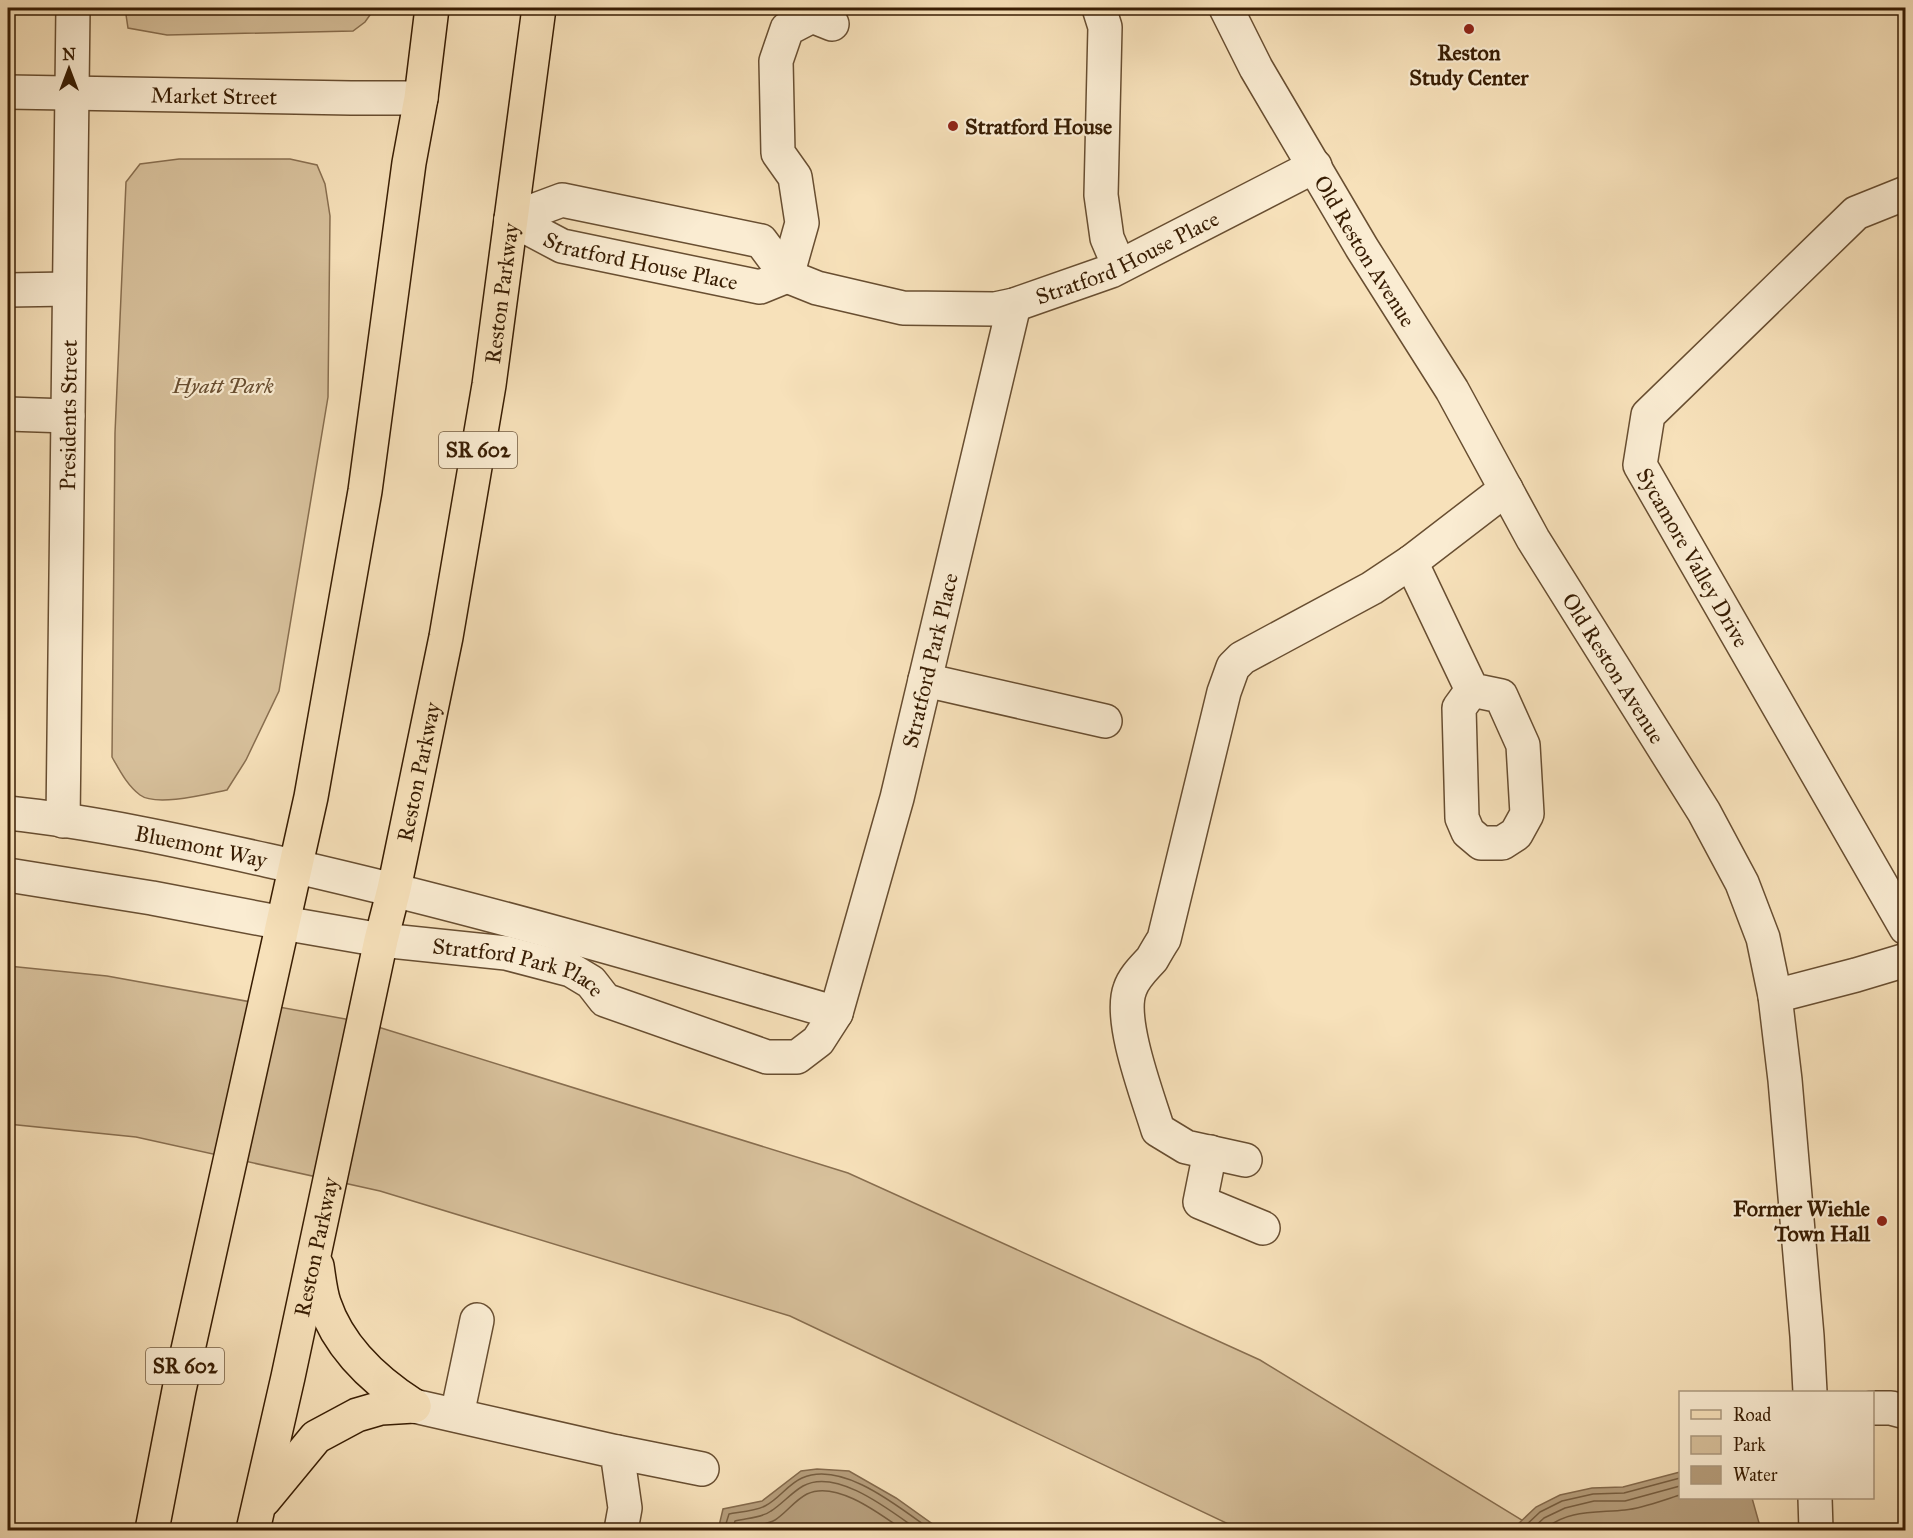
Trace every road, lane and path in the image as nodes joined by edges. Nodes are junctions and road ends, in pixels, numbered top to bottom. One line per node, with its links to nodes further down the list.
1 (73, 8): 8 (street, Presidents Street)
2 (432, 8): 9 (main road, SR 602)
3 (539, 8): 12 (main road, Reston Parkway / SR 602)
4 (1099, 8): 13 (street)
5 (1226, 8): 10 (street, Old Reston Avenue)
6 (832, 24): 14 (street)
7 (8, 92): 8 (street, Market Street)
8 (72, 94): 9 (street, Market Street); 15 (street, Presidents Street)
9 (421, 98): 27 (main road, SR 602)
10 (1315, 166): 13 (street, Stratford House Place); 20 (street, Old Reston Avenue)
11 (1905, 193): 31 (street, Sycamore Valley Drive)
12 (511, 219): 14 (street, Stratford House Place); 14 (street, Stratford House Place); 29 (main road, Reston Parkway / SR 602)
13 (1119, 266): 17 (street, Stratford House Place)
14 (787, 276): 17 (street, Stratford House Place)
15 (69, 289): 16 (street); 19 (street, Presidents Street)
16 (8, 290)
17 (1014, 305): 22 (street, Stratford Park Place)
18 (8, 414): 19 (street)
19 (68, 416): 26 (street, Presidents Street)
20 (1506, 489): 21 (street); 36 (street, Old Reston Avenue)
21 (1411, 562): 23 (street); 38 (street)
22 (925, 680): 24 (street); 37 (street, Stratford Park Place)
23 (1472, 690)
24 (1105, 721)
25 (8, 813): 26 (street, Bluemont Way)
26 (63, 820): 27 (street, Bluemont Way)
27 (295, 867): 29 (street, Bluemont Way); 30 (main road, SR 602)
28 (8, 875): 30 (street)
29 (394, 889): 32 (main road, Reston Parkway / SR 602); 33 (street, Stratford Park Place)
30 (283, 923): 32 (street); 52 (main road, SR 602)
31 (1905, 928)
32 (381, 940): 35 (street, Stratford Park Place); 41 (main road, Reston Parkway / SR 602)
33 (603, 944): 35 (street); 37 (street, Stratford Park Place)
34 (1905, 960): 36 (street)
35 (591, 982): 37 (street, Stratford Park Place)
36 (1775, 996): 43 (street, Old Reston Avenue)
37 (836, 1013)
38 (1210, 1152): 39 (street); 40 (street)
39 (1245, 1160)
40 (1263, 1228)
41 (317, 1238): 44 (main road); 51 (main road, Reston Parkway / SR 602)
42 (477, 1320): 47 (street)
43 (1810, 1391)
44 (414, 1406): 47 (street); 51 (main road)
45 (1874, 1408): 46 (street)
46 (1905, 1412)
47 (457, 1415): 48 (street)
48 (618, 1452): 49 (street); 53 (street)
49 (702, 1469)
50 (1815, 1499): 54 (street)
51 (255, 1519)
52 (152, 1530)
53 (621, 1530)
54 (1816, 1530)

